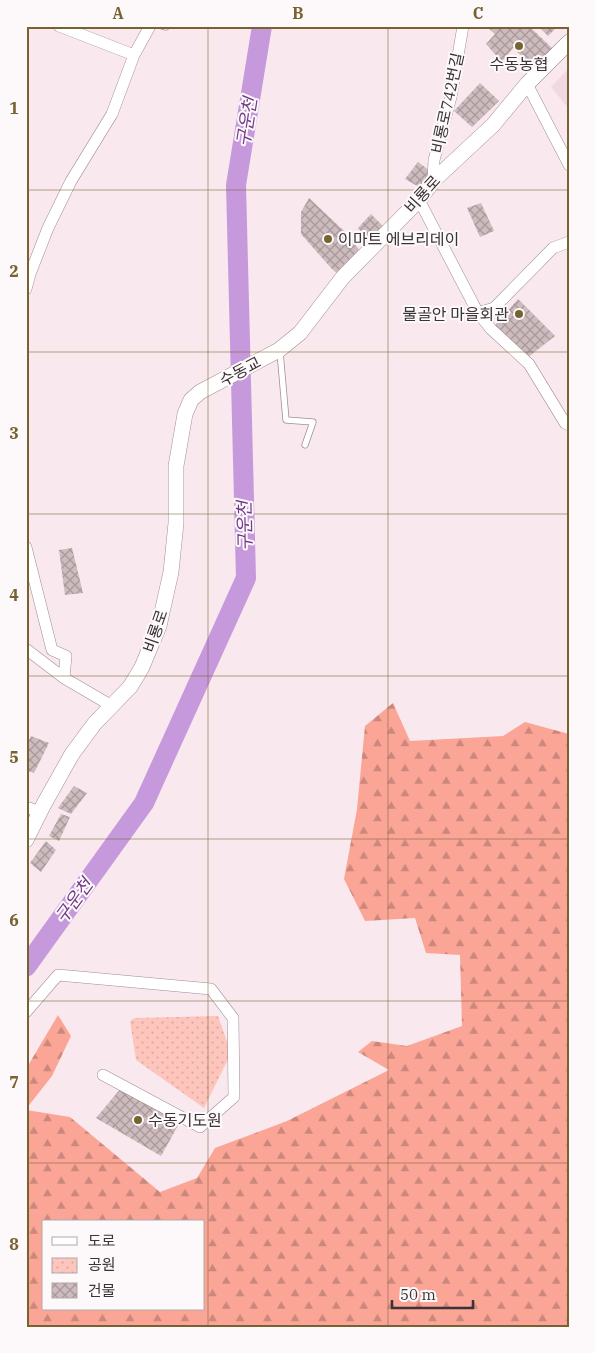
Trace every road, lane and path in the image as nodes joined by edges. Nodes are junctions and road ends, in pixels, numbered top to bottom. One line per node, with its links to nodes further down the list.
1 (59, 26): 5 (street)
2 (150, 26): 5 (street)
3 (463, 26): 8 (street, 비룡로742번길)
4 (569, 42): 6 (main road, 비룡로)
5 (134, 55): 11 (street)
6 (527, 84): 7 (street); 8 (main road, 비룡로)
7 (569, 165)
8 (433, 181): 9 (main road, 비룡로)
9 (419, 200): 12 (street); 13 (main road, 비룡로)
10 (569, 242): 12 (street)
11 (26, 289)
12 (478, 313): 15 (street)
13 (280, 350): 14 (main road, 수동교); 16 (lane)
14 (200, 392): 20 (main road, 비룡로)
15 (569, 425)
16 (305, 445)
17 (26, 547): 19 (street)
18 (26, 650): 19 (street)
19 (64, 678): 20 (street)
20 (112, 706): 21 (main road, 비룡로)
21 (33, 810): 22 (main road, 비룡로)
22 (26, 840)
23 (26, 1012): 24 (street)
24 (103, 1075)

